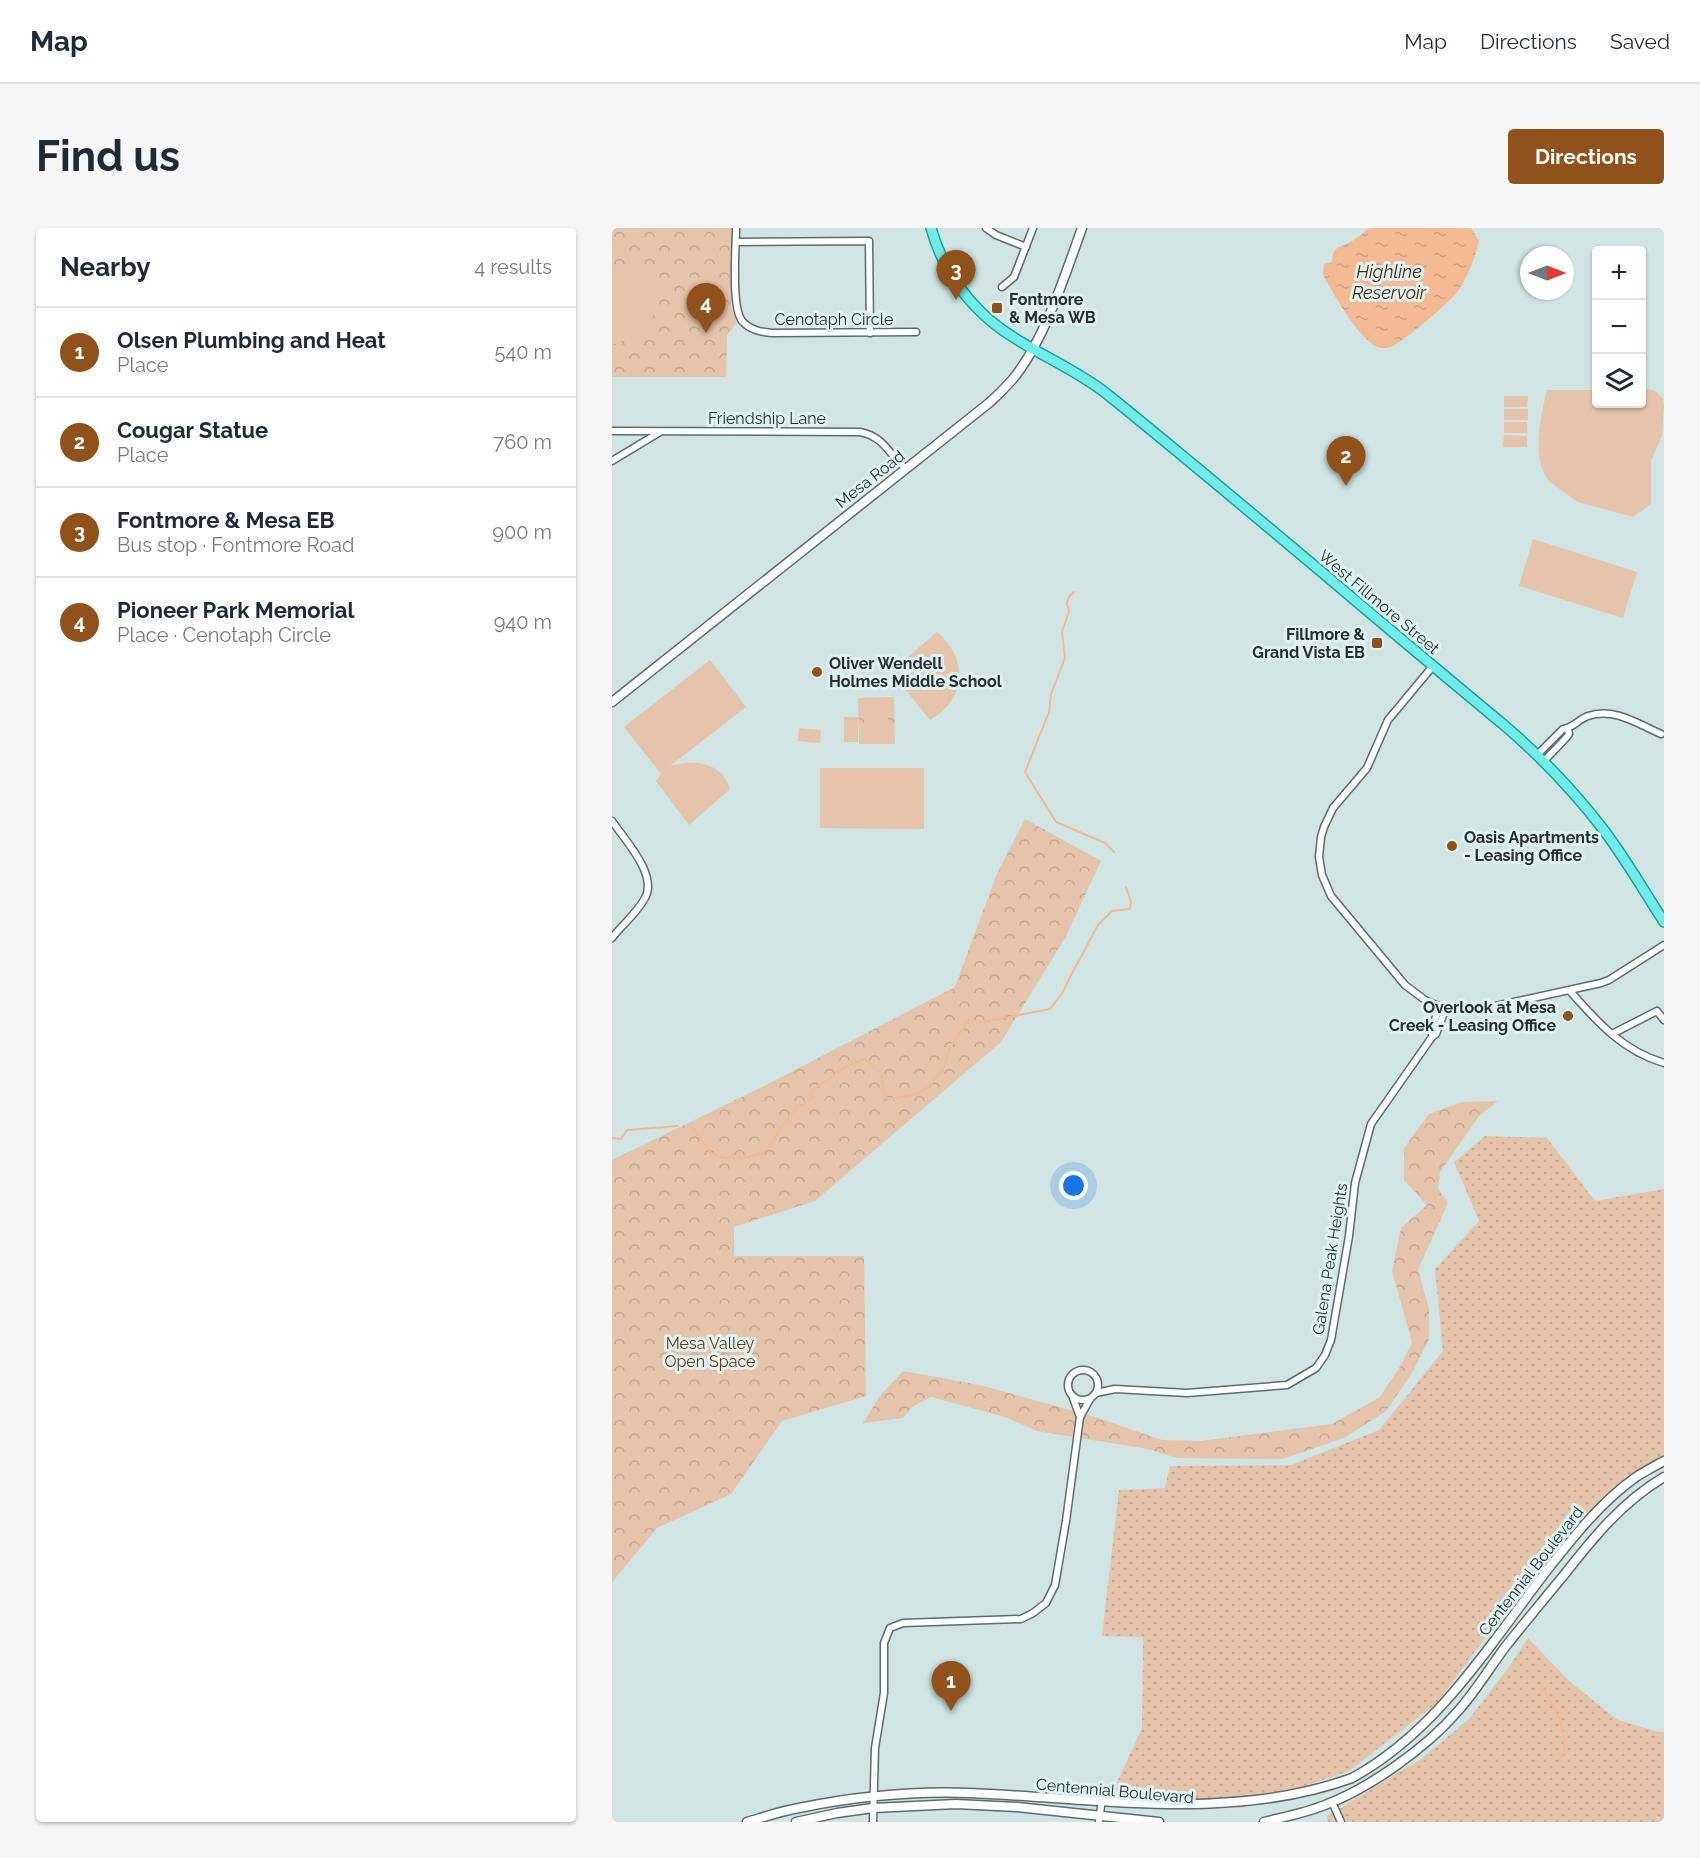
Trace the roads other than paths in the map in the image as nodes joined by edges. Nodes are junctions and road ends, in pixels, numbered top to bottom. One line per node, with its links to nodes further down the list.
1 (736, 228): 6 (street, Cenotaph Circle)
2 (932, 228): 11 (main road, West Fillmore Street)
3 (986, 228): 7 (street)
4 (1033, 228): 7 (street)
5 (1082, 228): 11 (main road, Mesa Road)
6 (736, 242): 10 (street, Cenotaph Circle); 10 (street)
7 (1026, 247): 8 (street)
8 (1002, 287)
9 (916, 332): 10 (street, Cenotaph Circle)
10 (870, 333)
11 (1033, 348): 15 (main road, Mesa Road); 16 (main road, West Fillmore Street)
12 (612, 431): 13 (street, Friendship Lane)
13 (661, 431): 14 (street); 15 (street, Friendship Lane)
14 (612, 461)
15 (906, 469): 17 (main road, Mesa Road)
16 (1433, 666): 19 (main road, West Fillmore Street); 25 (street)
17 (612, 702)
18 (1661, 734): 19 (street)
19 (1541, 758): 21 (main road, West Fillmore Street)
20 (613, 824): 22 (street)
21 (1664, 922)
22 (612, 938)
23 (1664, 945): 24 (street)
24 (1570, 991): 25 (street); 27 (street)
25 (1443, 1007): 30 (street, Galena Peak Heights)
26 (1664, 1020): 27 (street)
27 (1612, 1035): 28 (street)
28 (1664, 1063)
29 (1097, 1381): 30 (street); 31 (street); 32 (street)
30 (1115, 1389): 31 (street)
31 (1096, 1394): 33 (street)
32 (1073, 1398): 33 (street); 34 (street)
33 (1090, 1399): 34 (street)
34 (1080, 1417): 39 (street)
35 (1664, 1461): 37 (main road, Centennial Boulevard)
36 (1664, 1477): 38 (main road, Centennial Boulevard)
37 (1478, 1663): 38 (main road); 42 (main road, Centennial Boulevard)
38 (1488, 1670): 40 (main road, Centennial Boulevard)
39 (873, 1798): 41 (main road, Centennial Boulevard); 43 (street); 46 (main road, Centennial Boulevard)
40 (1332, 1802): 50 (main road, Centennial Boulevard); 51 (street)
41 (1101, 1806): 44 (main road, Centennial Boulevard); 45 (street)
42 (1270, 1807)
43 (873, 1808): 45 (main road, Centennial Boulevard); 47 (main road, Centennial Boulevard); 48 (street)
44 (1168, 1813)
45 (1100, 1819): 49 (main road, Centennial Boulevard)
46 (747, 1822)
47 (796, 1822)
48 (873, 1822)
49 (1159, 1822)
50 (1264, 1822)
51 (1341, 1822)

